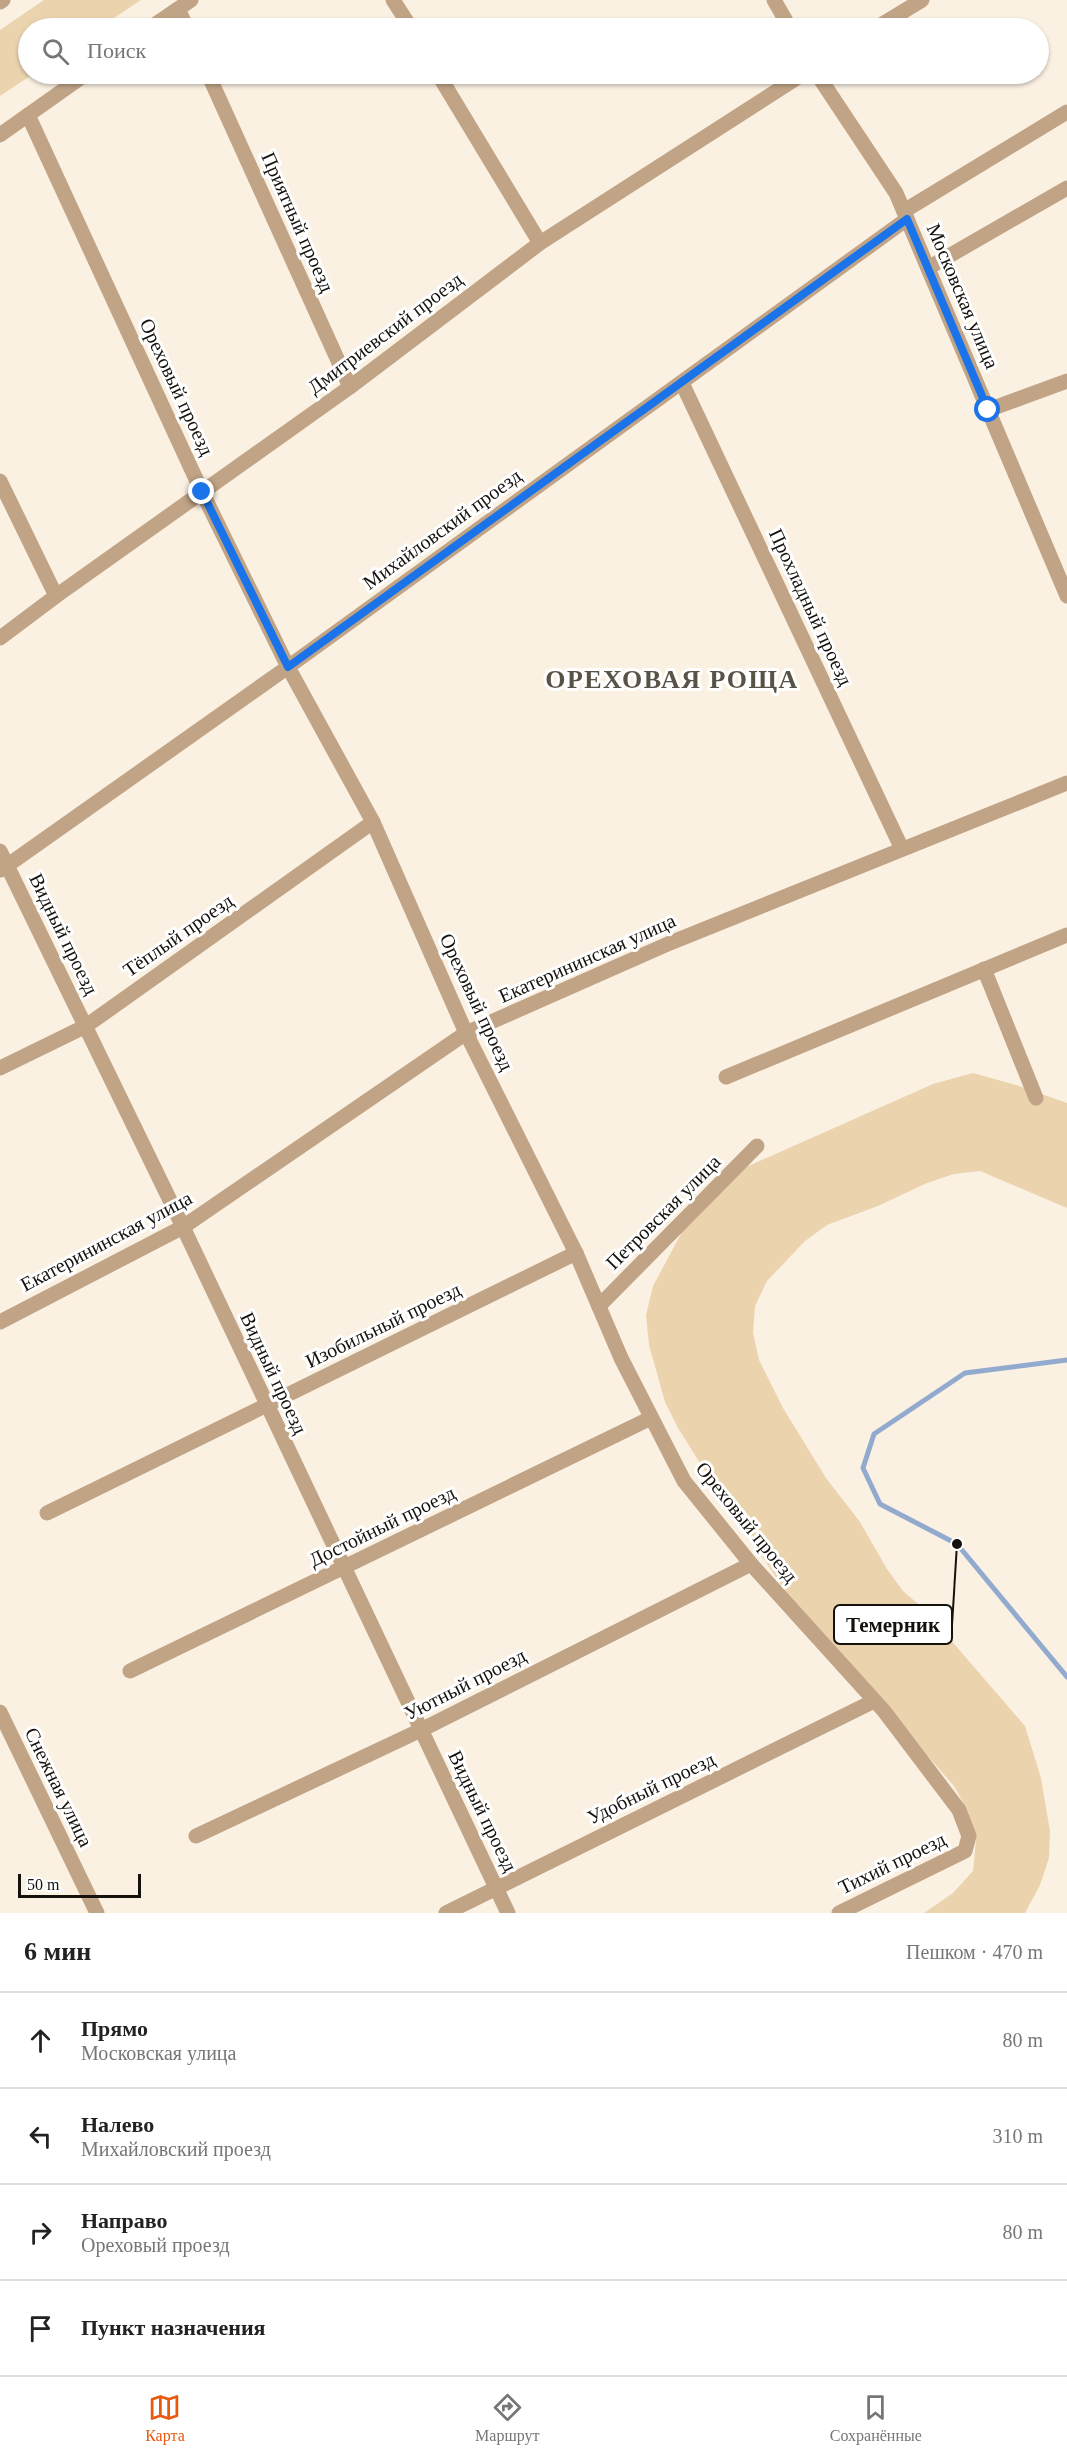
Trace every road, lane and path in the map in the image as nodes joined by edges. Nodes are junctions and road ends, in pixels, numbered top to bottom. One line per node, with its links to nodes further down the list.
1 (393, 0): 6 (street)
2 (774, 0): 7 (street)
3 (922, 0): 8 (street)
4 (184, 4): 5 (street)
5 (164, 18)
6 (405, 18)
7 (784, 18)
8 (892, 18)
9 (72, 84): 15 (street)
10 (213, 84): 23 (street, Приятный проезд)
11 (444, 84): 19 (street)
12 (787, 84): 19 (street, Дмитриевский проезд)
13 (824, 84): 18 (street, Московская улица)
14 (1067, 112): 18 (street, Михайловский проезд)
15 (28, 115): 16 (street); 26 (street, Ореховый проезд)
16 (0, 135)
17 (1067, 188): 20 (street)
18 (905, 215): 20 (street, Московская улица); 22 (street, Михайловский проезд)
19 (540, 243): 23 (street, Дмитриевский проезд)
20 (928, 268): 24 (street, Московская улица)
21 (1067, 381): 24 (street)
22 (682, 383): 31 (street, Михайловский проезд); 34 (street, Прохладный проезд)
23 (350, 387): 26 (street, Дмитриевский проезд)
24 (988, 410): 27 (street, Московская улица)
25 (0, 481): 28 (street)
26 (202, 492): 28 (street, Дмитриевский проезд); 31 (street, Ореховый проезд)
27 (1063, 577): 29 (street, Московская улица)
28 (56, 596): 30 (street, Дмитриевский проезд)
29 (1067, 596)
30 (0, 638)
31 (288, 667): 33 (street, Ореховый проезд); 36 (street, Михайловский проезд)
32 (1067, 783): 34 (street, Екатерининская улица)
33 (373, 822): 39 (street, Тёплый проезд); 40 (street, Ореховый проезд)
34 (902, 849): 40 (street, Екатерининская улица)
35 (0, 851): 36 (street, Видный проезд)
36 (4, 868): 39 (street, Видный проезд)
37 (1067, 935): 38 (street)
38 (984, 969): 42 (street); 43 (street)
39 (86, 1026): 41 (street, Тёплый проезд); 45 (street, Видный проезд)
40 (466, 1033): 45 (street, Екатерининская улица); 46 (street, Ореховый проезд)
41 (0, 1068)
42 (726, 1077)
43 (1036, 1098)
44 (757, 1146): 47 (street, Петровская улица)
45 (183, 1227): 48 (street, Екатерининская улица); 49 (street, Видный проезд)
46 (576, 1253): 47 (street, Ореховый проезд); 49 (street, Изобильный проезд)
47 (598, 1306): 50 (street, Ореховый проезд)
48 (0, 1322)
49 (266, 1406): 51 (street, Изобильный проезд); 53 (street, Видный проезд)
50 (651, 1418): 52 (street, Ореховый проезд); 53 (street, Достойный проезд)
51 (47, 1513)
52 (751, 1564): 55 (street, Ореховый проезд); 57 (street, Уютный проезд)
53 (345, 1568): 54 (street, Достойный проезд); 57 (street, Видный проезд)
54 (130, 1671)
55 (874, 1701): 59 (street, Ореховый проезд); 60 (street, Удобный проезд)
56 (0, 1712): 61 (street, Снежная улица)
57 (421, 1730): 58 (street, Уютный проезд); 60 (street, Видный проезд)
58 (196, 1836)
59 (964, 1851): 64 (street, Тихий проезд)
60 (496, 1888): 62 (street, Удобный проезд); 63 (street, Видный проезд)
61 (97, 1913)
62 (446, 1913)
63 (508, 1913)
64 (839, 1913)

